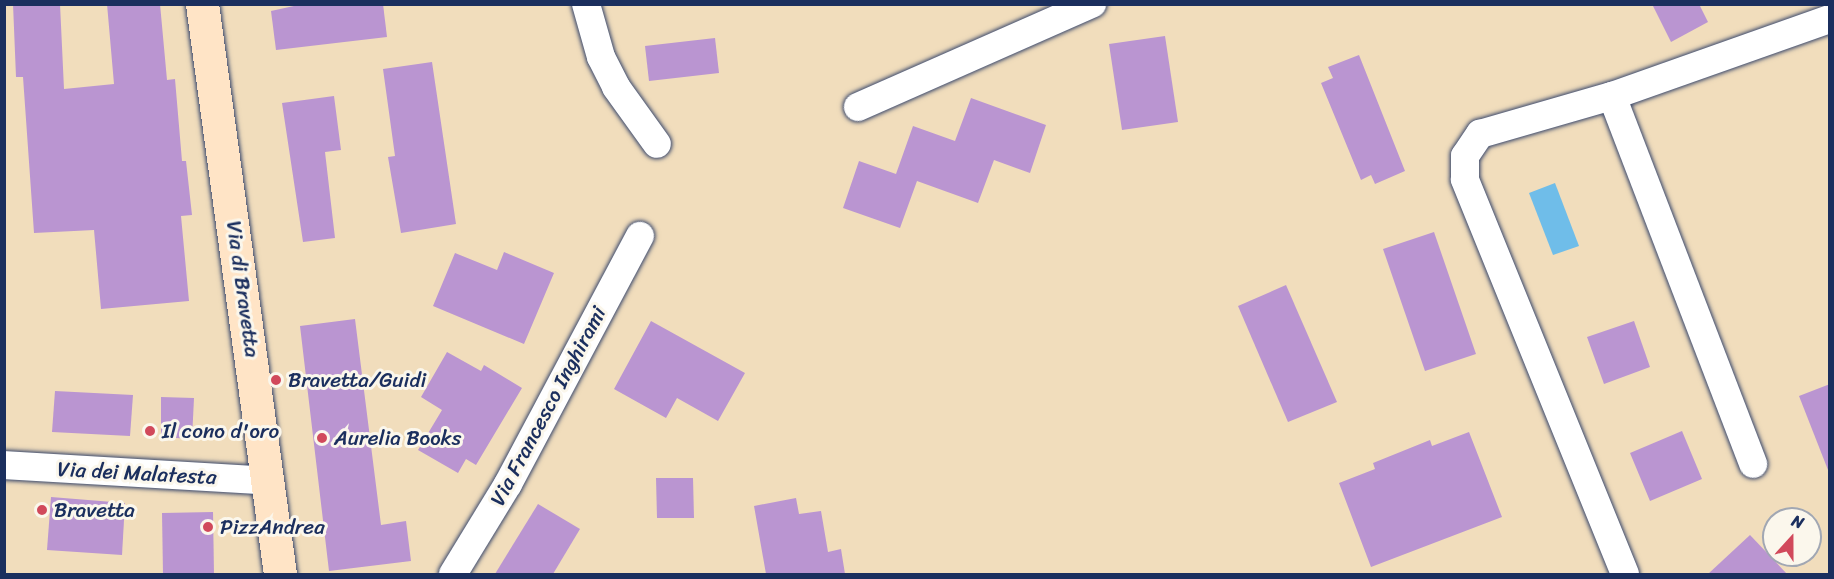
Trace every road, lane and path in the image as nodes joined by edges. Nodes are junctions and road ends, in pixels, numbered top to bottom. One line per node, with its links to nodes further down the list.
1 (202, 4): 11 (main road, Via di Bravetta)
2 (586, 4): 7 (street)
3 (1092, 4): 6 (street)
4 (1830, 19): 5 (street)
5 (1612, 96): 9 (street); 14 (street)
6 (858, 107)
7 (657, 144)
8 (640, 236): 13 (street, Via Francesco Inghirami)
9 (1753, 464)
10 (4, 465): 11 (street, Via dei Malatesta)
11 (270, 481): 12 (main road, Via di Bravetta)
12 (280, 574)
13 (453, 574)
14 (1625, 574)

